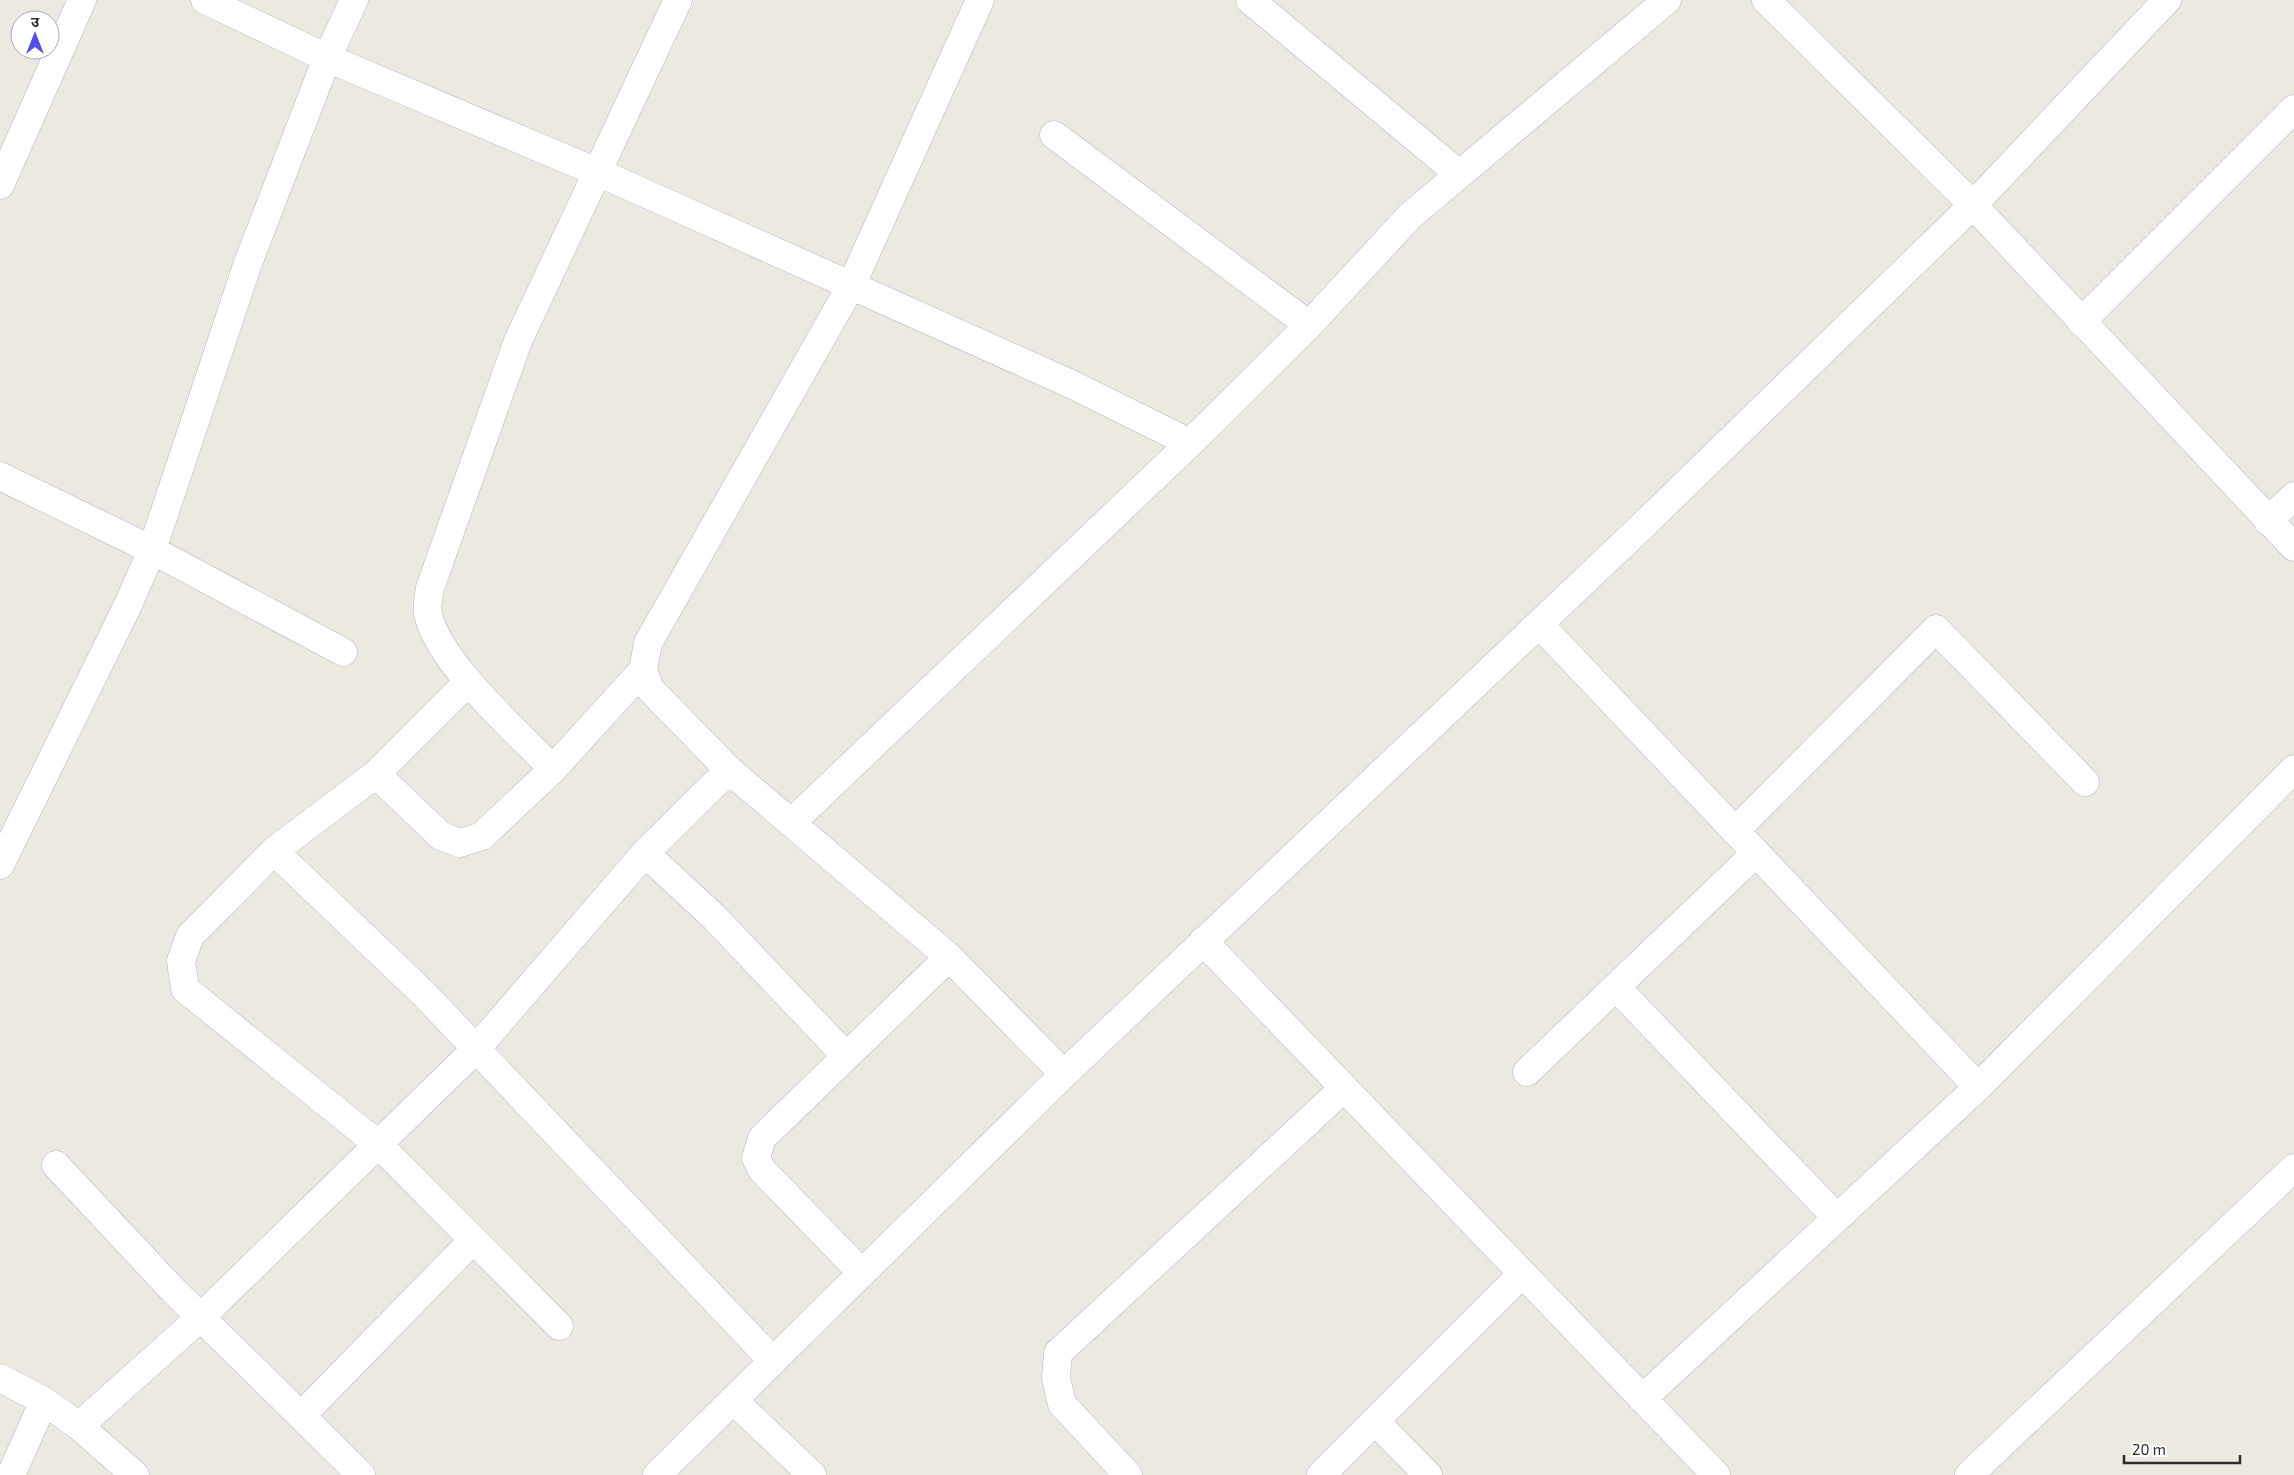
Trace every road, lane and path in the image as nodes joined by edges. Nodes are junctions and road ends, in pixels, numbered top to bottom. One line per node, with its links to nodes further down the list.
1 (82, 0): 15 (street)
2 (205, 0): 10 (street)
3 (354, 0): 10 (street)
4 (678, 0): 13 (street)
5 (980, 0): 17 (street)
6 (1250, 0): 14 (street)
7 (1667, 0): 14 (street)
8 (1766, 0): 16 (street)
9 (2167, 0): 16 (street)
10 (327, 58): 13 (street); 25 (street)
11 (2294, 109): 18 (street)
12 (1054, 135): 19 (street)
13 (597, 172): 17 (street); 29 (street)
14 (1458, 174): 19 (street)
15 (0, 185)
16 (1973, 205): 18 (street); 26 (street)
17 (851, 286): 20 (street); 28 (street)
18 (2081, 322): 23 (street)
19 (1309, 325): 20 (street)
20 (1190, 443): 35 (street)
21 (0, 476): 25 (street)
22 (2294, 496): 23 (street)
23 (2268, 521): 24 (street)
24 (2294, 547)
25 (152, 550): 27 (street); 40 (street)
26 (1539, 624): 36 (street); 41 (street)
27 (342, 652)
28 (643, 670): 30 (street); 32 (street)
29 (468, 682): 30 (street); 33 (street)
30 (553, 769): 33 (street)
31 (2294, 769): 48 (street)
32 (729, 770): 35 (street); 38 (street)
33 (376, 774): 37 (street)
34 (2086, 782): 36 (street)
35 (791, 823): 42 (street)
36 (1735, 831): 39 (street)
37 (274, 851): 44 (street); 50 (street)
38 (645, 853): 44 (street); 45 (street)
39 (1756, 853): 43 (street); 48 (street)
40 (0, 865)
41 (1203, 942): 47 (street); 49 (street)
42 (948, 957): 45 (street); 47 (street)
43 (1616, 987): 46 (street); 53 (street)
44 (476, 1049): 50 (street); 59 (street)
45 (846, 1056): 55 (street)
46 (1527, 1072)
47 (1064, 1074): 55 (street)
48 (1978, 1087): 53 (street)
49 (1344, 1088): 56 (street); 72 (street)
50 (379, 1145): 54 (street); 57 (street)
51 (56, 1165): 57 (street)
52 (2294, 1168): 76 (street)
53 (1836, 1218): 61 (street)
54 (473, 1240): 58 (street); 64 (street)
55 (862, 1273): 59 (street)
56 (1522, 1274): 61 (street); 65 (street)
57 (201, 1317): 64 (street); 66 (street)
58 (559, 1326)
59 (774, 1360): 62 (street)
60 (0, 1378): 63 (street)
61 (1642, 1399): 75 (street)
62 (733, 1400): 70 (street); 71 (street)
63 (44, 1401): 66 (street); 67 (street)
64 (301, 1416): 69 (street)
65 (1375, 1421): 73 (street); 74 (street)
66 (79, 1426): 68 (street)
67 (11, 1475)
68 (135, 1475)
69 (360, 1475)
70 (657, 1475)
71 (812, 1475)
72 (1128, 1475)
73 (1321, 1475)
74 (1428, 1475)
75 (1716, 1475)
76 (1969, 1475)

